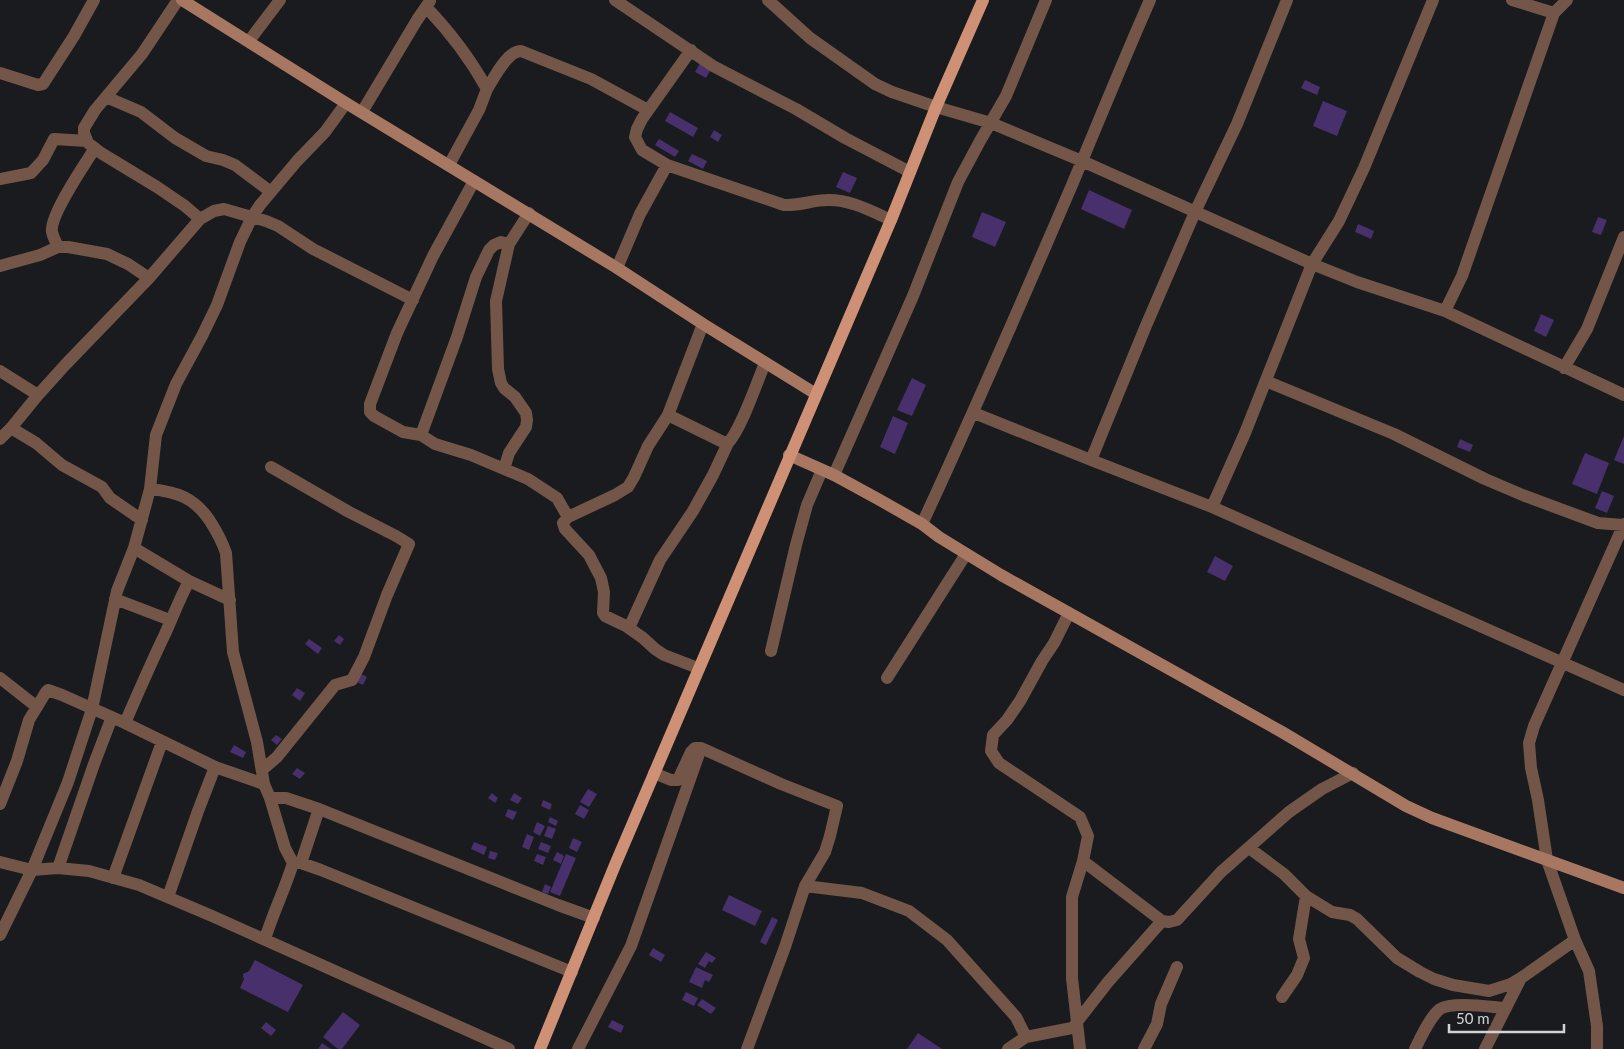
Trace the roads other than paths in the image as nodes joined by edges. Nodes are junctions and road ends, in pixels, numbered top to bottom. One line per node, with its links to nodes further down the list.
1 (94, 0): 18 (street)
2 (178, 0): 20 (street)
3 (182, 0): 16 (street)
4 (280, 0): 16 (street)
5 (615, 0): 17 (street)
6 (768, 0): 22 (street)
7 (983, 0): 22 (main road)
8 (1046, 0): 25 (street)
9 (1150, 0): 27 (street)
10 (1287, 0): 34 (street)
11 (1433, 0): 42 (street)
12 (1512, 0): 15 (street)
13 (1568, 0): 15 (street)
14 (428, 4): 19 (street); 24 (street)
15 (1554, 13): 47 (street)
16 (249, 41): 21 (street)
17 (690, 50): 23 (street); 30 (street)
18 (0, 73)
19 (488, 89): 23 (street); 28 (street)
20 (106, 97): 26 (street); 33 (street)
21 (346, 103): 24 (street); 33 (street)
22 (936, 107): 25 (street); 30 (main road)
23 (648, 110): 29 (street)
24 (362, 112): 28 (street)
25 (991, 123): 27 (street); 66 (street)
26 (91, 144): 31 (street); 37 (street); 41 (street)
27 (1082, 161): 34 (street); 56 (street)
28 (450, 165): 32 (street)
29 (667, 166): 38 (street); 44 (street)
30 (910, 172): 38 (main road)
31 (0, 179)
32 (474, 181): 35 (street); 46 (street)
33 (271, 192): 36 (street)
34 (1195, 212): 42 (street); 63 (street)
35 (529, 213): 40 (street); 44 (street)
36 (252, 217): 37 (street); 46 (street); 67 (street)
37 (200, 219): 45 (street)
38 (891, 220): 53 (main road)
39 (1624, 237): 50 (street)
40 (509, 244): 59 (street); 65 (street)
41 (58, 247): 43 (street); 45 (street)
42 (1312, 264): 47 (street); 52 (street)
43 (0, 266)
44 (617, 268): 48 (street)
45 (149, 278): 54 (street)
46 (413, 300): 59 (street)
47 (1445, 311): 50 (street)
48 (703, 324): 49 (street); 57 (street)
49 (765, 363): 53 (street); 61 (street)
50 (1564, 368): 55 (street)
51 (0, 371): 54 (street)
52 (1266, 381): 68 (street); 72 (street)
53 (816, 394): 62 (main road)
54 (38, 395): 58 (street)
55 (1624, 395)
56 (974, 413): 63 (street); 71 (street)
57 (668, 415): 61 (street); 69 (street)
58 (11, 428): 60 (street); 70 (street)
59 (421, 435): 65 (street)
60 (0, 439)
61 (728, 443): 80 (street)
62 (789, 455): 66 (street); 83 (main road)
63 (1090, 460): 68 (street)
64 (271, 467): 94 (street)
65 (504, 469): 69 (street)
66 (828, 472): 71 (street); 81 (street)
67 (150, 489): 70 (street); 77 (street)
68 (1212, 507): 82 (street)
69 (568, 517): 80 (street)
70 (142, 520): 73 (street)
71 (922, 524): 74 (street)
72 (1624, 525): 82 (street)
73 (134, 548): 75 (street); 76 (street)
74 (966, 554): 78 (street); 85 (street)
75 (189, 581): 77 (street); 79 (street)
76 (115, 599): 79 (street); 88 (street)
77 (230, 600): 94 (street)
78 (1069, 613): 96 (street); 103 (street)
79 (170, 620): 90 (street)
80 (629, 628): 83 (street)
81 (771, 652)
82 (1562, 662): 86 (street); 102 (street)
83 (698, 668): 95 (main road)
84 (0, 678): 87 (street)
85 (887, 678)
86 (1624, 690)
87 (37, 707): 88 (street); 99 (street)
88 (92, 709): 89 (street); 107 (street)
89 (112, 717): 90 (street); 106 (street)
90 (125, 722): 91 (street)
91 (162, 742): 93 (street); 108 (street)
92 (701, 748): 95 (street); 109 (street); 127 (street)
93 (215, 766): 97 (street); 112 (street)
94 (262, 770): 97 (street)
95 (654, 773): 113 (main road)
96 (1353, 773): 101 (street); 102 (street)
97 (264, 784): 98 (street)
98 (270, 798): 100 (street); 105 (street)
99 (0, 804)
100 (319, 809): 105 (street); 113 (street)
101 (1249, 848): 111 (street); 114 (street)
102 (1547, 860): 110 (street); 117 (street)
103 (1083, 861): 114 (street); 123 (street)
104 (0, 862): 107 (street)
105 (297, 863): 116 (street); 119 (street)
106 (58, 868): 107 (street); 108 (street)
107 (32, 870): 115 (street)
108 (113, 878): 112 (street)
109 (805, 886): 124 (street); 128 (street)
110 (1624, 888)
111 (1306, 896): 120 (street); 121 (street)
112 (168, 897): 116 (street)
113 (594, 918): 119 (main road)
114 (1162, 921): 123 (street)
115 (0, 935)
116 (265, 939): 125 (street)
117 (1575, 940): 120 (street); 134 (street)
118 (1177, 967): 131 (street)
119 (572, 972): 126 (main road)
120 (1521, 978): 122 (street)
121 (1282, 997)
122 (1506, 1008): 132 (street); 133 (street)
123 (1077, 1025): 124 (street); 130 (street)
124 (1026, 1037): 129 (street)
125 (509, 1049)
126 (540, 1049)
127 (578, 1049)
128 (747, 1049)
129 (1008, 1049)
130 (1080, 1049)
131 (1144, 1049)
132 (1415, 1049)
133 (1485, 1049)
134 (1598, 1049)

